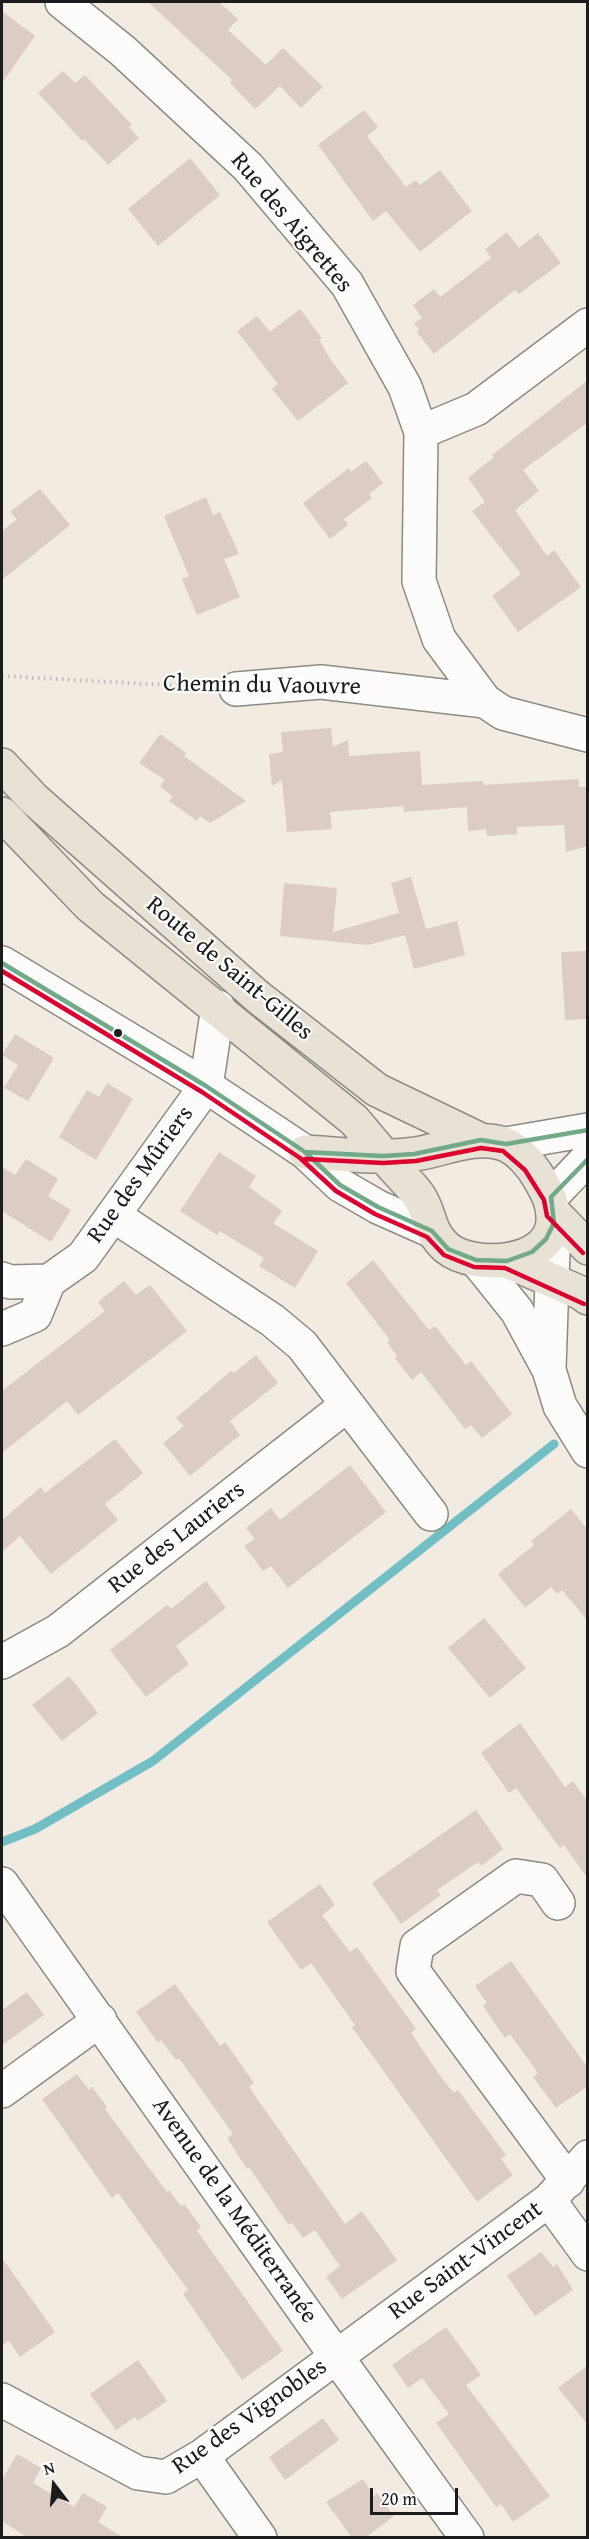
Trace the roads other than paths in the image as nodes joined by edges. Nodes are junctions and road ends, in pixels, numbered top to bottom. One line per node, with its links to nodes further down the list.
1 (62, 2): 3 (street, Rue des Aigrettes)
2 (588, 325): 3 (street)
3 (422, 432): 5 (street, Rue des Aigrettes)
4 (236, 689): 5 (street, Chemin du Vaouvre)
5 (485, 701): 6 (street, Chemin du Vaouvre)
6 (588, 735)
7 (2, 765): 13 (main road, Route de Saint-Gilles)
8 (2, 814): 10 (main road, Route de Saint-Gilles)
9 (2, 963): 11 (street)
10 (218, 1007): 11 (street, Rue des Mûriers); 15 (main road, Route de Saint-Gilles)
11 (206, 1086): 14 (street); 19 (street, Rue des Mûriers)
12 (588, 1130): 13 (street)
13 (483, 1142): 15 (main road); 17 (main road); 18 (main road)
14 (305, 1152): 15 (main road); 20 (street)
15 (383, 1156): 17 (main road, Route de Saint-Gilles)
16 (588, 1158): 18 (street)
17 (420, 1197): 20 (main road)
18 (552, 1211): 21 (main road); 22 (main road); 25 (street)
19 (113, 1215): 24 (street, Rue des Mûriers); 29 (street)
20 (432, 1231): 22 (main road)
21 (588, 1248)
22 (491, 1260): 25 (main road); 28 (street)
23 (2, 1279): 24 (street)
24 (49, 1281): 27 (street)
25 (552, 1281): 26 (main road); 28 (street)
26 (588, 1298)
27 (2, 1329)
28 (549, 1370): 30 (street)
29 (347, 1405): 31 (street); 32 (street, Rue des Lauriers)
30 (588, 1451)
31 (431, 1515)
32 (2, 1662)
33 (2, 1884): 35 (street, Avenue de la Méditerranée)
34 (558, 1903): 37 (street)
35 (100, 2020): 36 (street); 39 (street, Avenue de la Méditerranée)
36 (2, 2091)
37 (568, 2180): 38 (street); 39 (street, Rue Saint-Vincent)
38 (588, 2254)
39 (336, 2356): 41 (street, Rue des Vignobles); 43 (street, Avenue de la Méditerranée)
40 (2, 2400): 41 (street, Rue des Vignobles)
41 (202, 2456): 42 (street)
42 (261, 2538)
43 (467, 2538)

